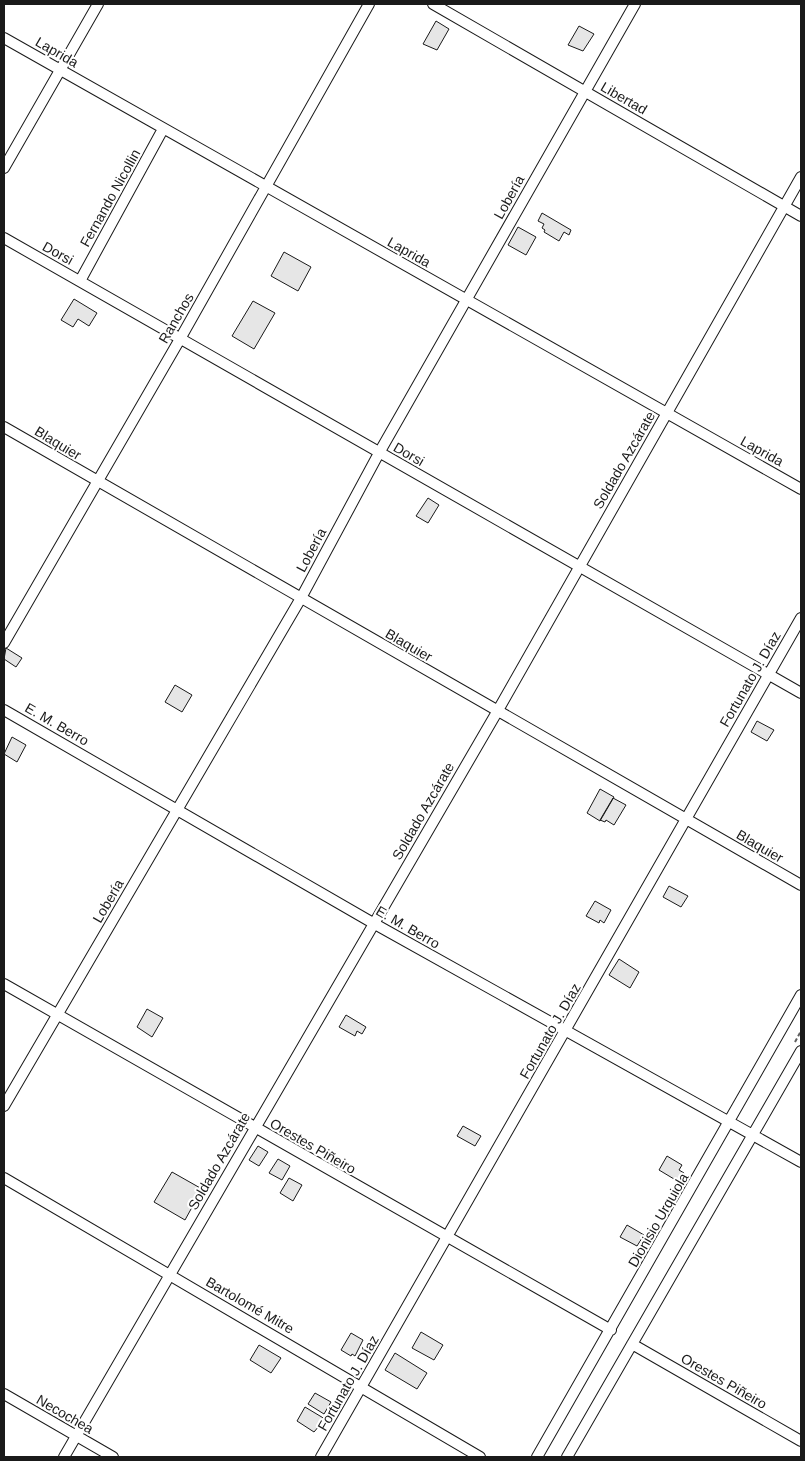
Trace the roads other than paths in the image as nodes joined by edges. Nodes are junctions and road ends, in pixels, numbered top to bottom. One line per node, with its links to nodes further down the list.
1 (98, 4): 6 (street)
2 (369, 4): 11 (street, Ranchos)
3 (433, 4): 7 (street, Libertad)
4 (635, 4): 7 (street, Lobería)
5 (4, 38): 6 (street, Laprida)
6 (59, 69): 8 (street, Laprida); 9 (street)
7 (584, 91): 12 (street, Libertad); 16 (street, Lobería)
8 (164, 129): 11 (street, Laprida); 15 (street, Fernando Nicollin)
9 (4, 168)
10 (801, 177): 12 (street, Soldado Azcárate)
11 (265, 186): 16 (street, Laprida); 17 (street, Ranchos)
12 (785, 206): 13 (street, Libertad); 18 (street, Soldado Azcárate)
13 (801, 216)
14 (4, 238): 15 (street, Dorsi)
15 (80, 281): 17 (street, Dorsi)
16 (466, 300): 18 (street, Laprida); 20 (street, Lobería)
17 (180, 339): 20 (street, Dorsi); 21 (street, Ranchos)
18 (667, 414): 22 (street, Laprida); 23 (street, Soldado Azcárate)
19 (4, 427): 21 (street, Blaquier)
20 (379, 453): 23 (street, Dorsi); 24 (street, Lobería)
21 (96, 481): 24 (street, Blaquier); 26 (street, Ranchos)
22 (801, 489)
23 (578, 566): 27 (street, Dorsi); 30 (street, Soldado Azcárate)
24 (301, 598): 30 (street, Blaquier); 31 (street, Lobería)
25 (801, 618): 27 (street, Fortunato J. Díaz)
26 (4, 643)
27 (769, 675): 28 (street, Dorsi); 32 (street, Fortunato J. Díaz)
28 (801, 694)
29 (4, 710): 31 (street, E. M. Berro)
30 (497, 712): 32 (street, Blaquier); 34 (street, Soldado Azcárate)
31 (178, 809): 34 (street, E. M. Berro); 37 (street, Lobería)
32 (686, 820): 33 (street, Blaquier); 38 (street, Fortunato J. Díaz)
33 (801, 885)
34 (373, 924): 38 (street, E. M. Berro); 42 (street, Soldado Azcárate)
35 (4, 984): 37 (street, Orestes Piñeiro)
36 (801, 995): 41 (street, Dionisio Urquiola)
37 (58, 1015): 40 (street, Lobería); 42 (street, Orestes Piñeiro)
38 (566, 1032): 41 (street, E. M. Berro); 46 (street, Fortunato J. Díaz)
39 (801, 1050): 43 (street)
40 (4, 1106)
41 (730, 1121): 43 (street, E. M. Berro); 48 (street, Dionisio Urquiola)
42 (255, 1128): 46 (street, Orestes Piñeiro); 47 (street, Soldado Azcárate)
43 (753, 1134): 44 (street, E. M. Berro); 49 (street)
44 (801, 1162)
45 (4, 1178): 47 (street, Bartolomé Mitre)
46 (447, 1239): 48 (street, Orestes Piñeiro); 50 (street, Fortunato J. Díaz)
47 (170, 1273): 50 (street, Bartolomé Mitre); 52 (street, Soldado Azcárate)
48 (611, 1330): 58 (street, Dionisio Urquiola)
49 (632, 1344): 53 (street, Orestes Piñeiro); 59 (street)
50 (362, 1387): 56 (street, Fortunato J. Díaz); 57 (street, Bartolomé Mitre)
51 (4, 1394): 52 (street, Necochea)
52 (76, 1436): 54 (street, Soldado Azcárate); 55 (street, Necochea)
53 (801, 1441)
54 (64, 1457)
55 (113, 1457)
56 (321, 1457)
57 (480, 1457)
58 (537, 1457)
59 (567, 1457)

